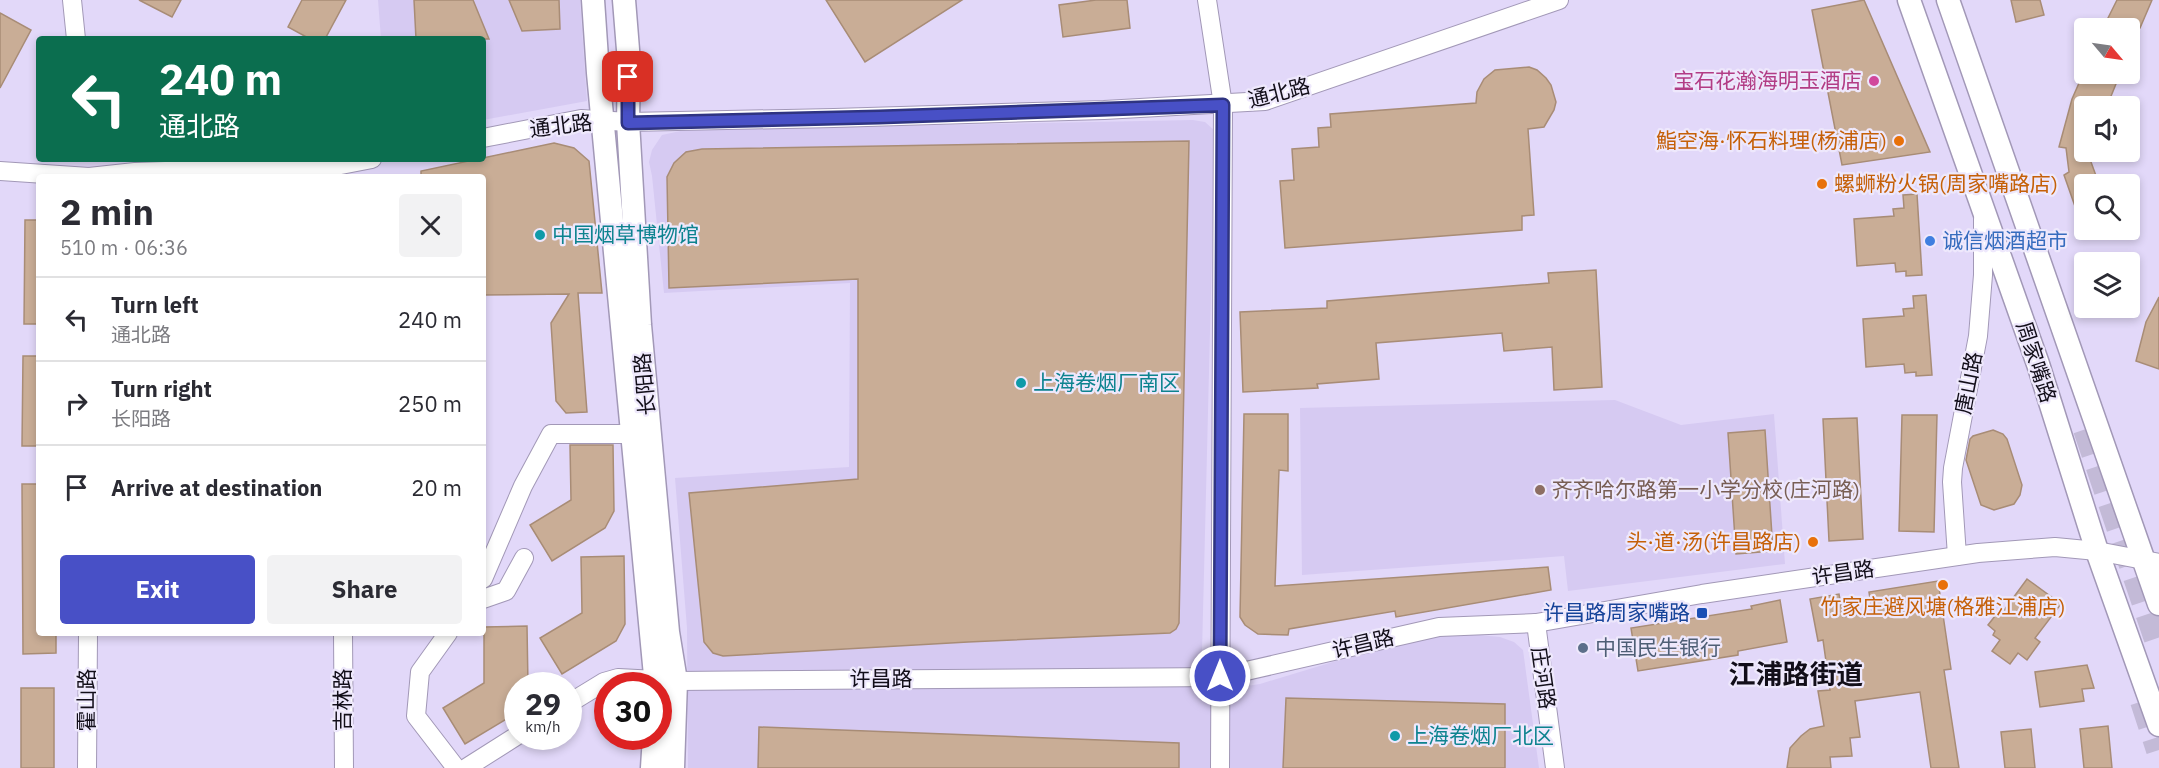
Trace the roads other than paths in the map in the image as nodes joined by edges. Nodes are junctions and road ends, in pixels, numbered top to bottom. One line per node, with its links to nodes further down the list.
1 (72, 0): 8 (street)
2 (593, 0): 10 (main road, 长阳路)
3 (624, 0): 11 (main road, 长阳路)
4 (1207, 0): 9 (street)
5 (1559, 0): 9 (street, 通北路)
6 (1909, 0): 18 (main road, 周家嘴路)
7 (1948, 0): 23 (main road, 周家嘴路)
8 (76, 36)
9 (1223, 105): 11 (street, 通北路); 33 (street)
10 (603, 121): 11 (street, 通北路); 12 (street, 通北路); 19 (main road, 长阳路)
11 (628, 123): 32 (main road, 长阳路)
12 (486, 137)
13 (364, 162): 15 (street)
14 (0, 171): 16 (street)
15 (341, 171): 17 (street)
16 (44, 174)
17 (117, 174)
18 (1983, 208): 20 (main road, 周家嘴路); 21 (street, 唐山路)
19 (633, 434): 24 (street); 31 (main road, 长阳路)
20 (2097, 551): 21 (street, 许昌路); 23 (street, 许昌路); 35 (main road, 周家嘴路)
21 (1957, 556): 27 (street, 许昌路)
22 (524, 558): 25 (street)
23 (2151, 561): 26 (main road, 周家嘴路)
24 (486, 572)
25 (486, 597)
26 (2159, 604)
27 (1536, 624): 33 (street, 许昌路); 46 (street, 庄河路)
28 (88, 636): 39 (street, 霍山路)
29 (343, 636): 40 (street, 吉林路)
30 (446, 636): 41 (street)
31 (662, 672)
32 (664, 672)
33 (1220, 676): 34 (street, 许昌路); 45 (street)
34 (672, 682)
35 (2159, 725)
36 (504, 744): 42 (street)
37 (653, 750): 43 (main road)
38 (670, 750): 44 (main road, 长阳路)
39 (87, 768)
40 (344, 768)
41 (456, 768)
42 (466, 768)
43 (652, 768)
44 (672, 768)
45 (1220, 768)
46 (1555, 768)

